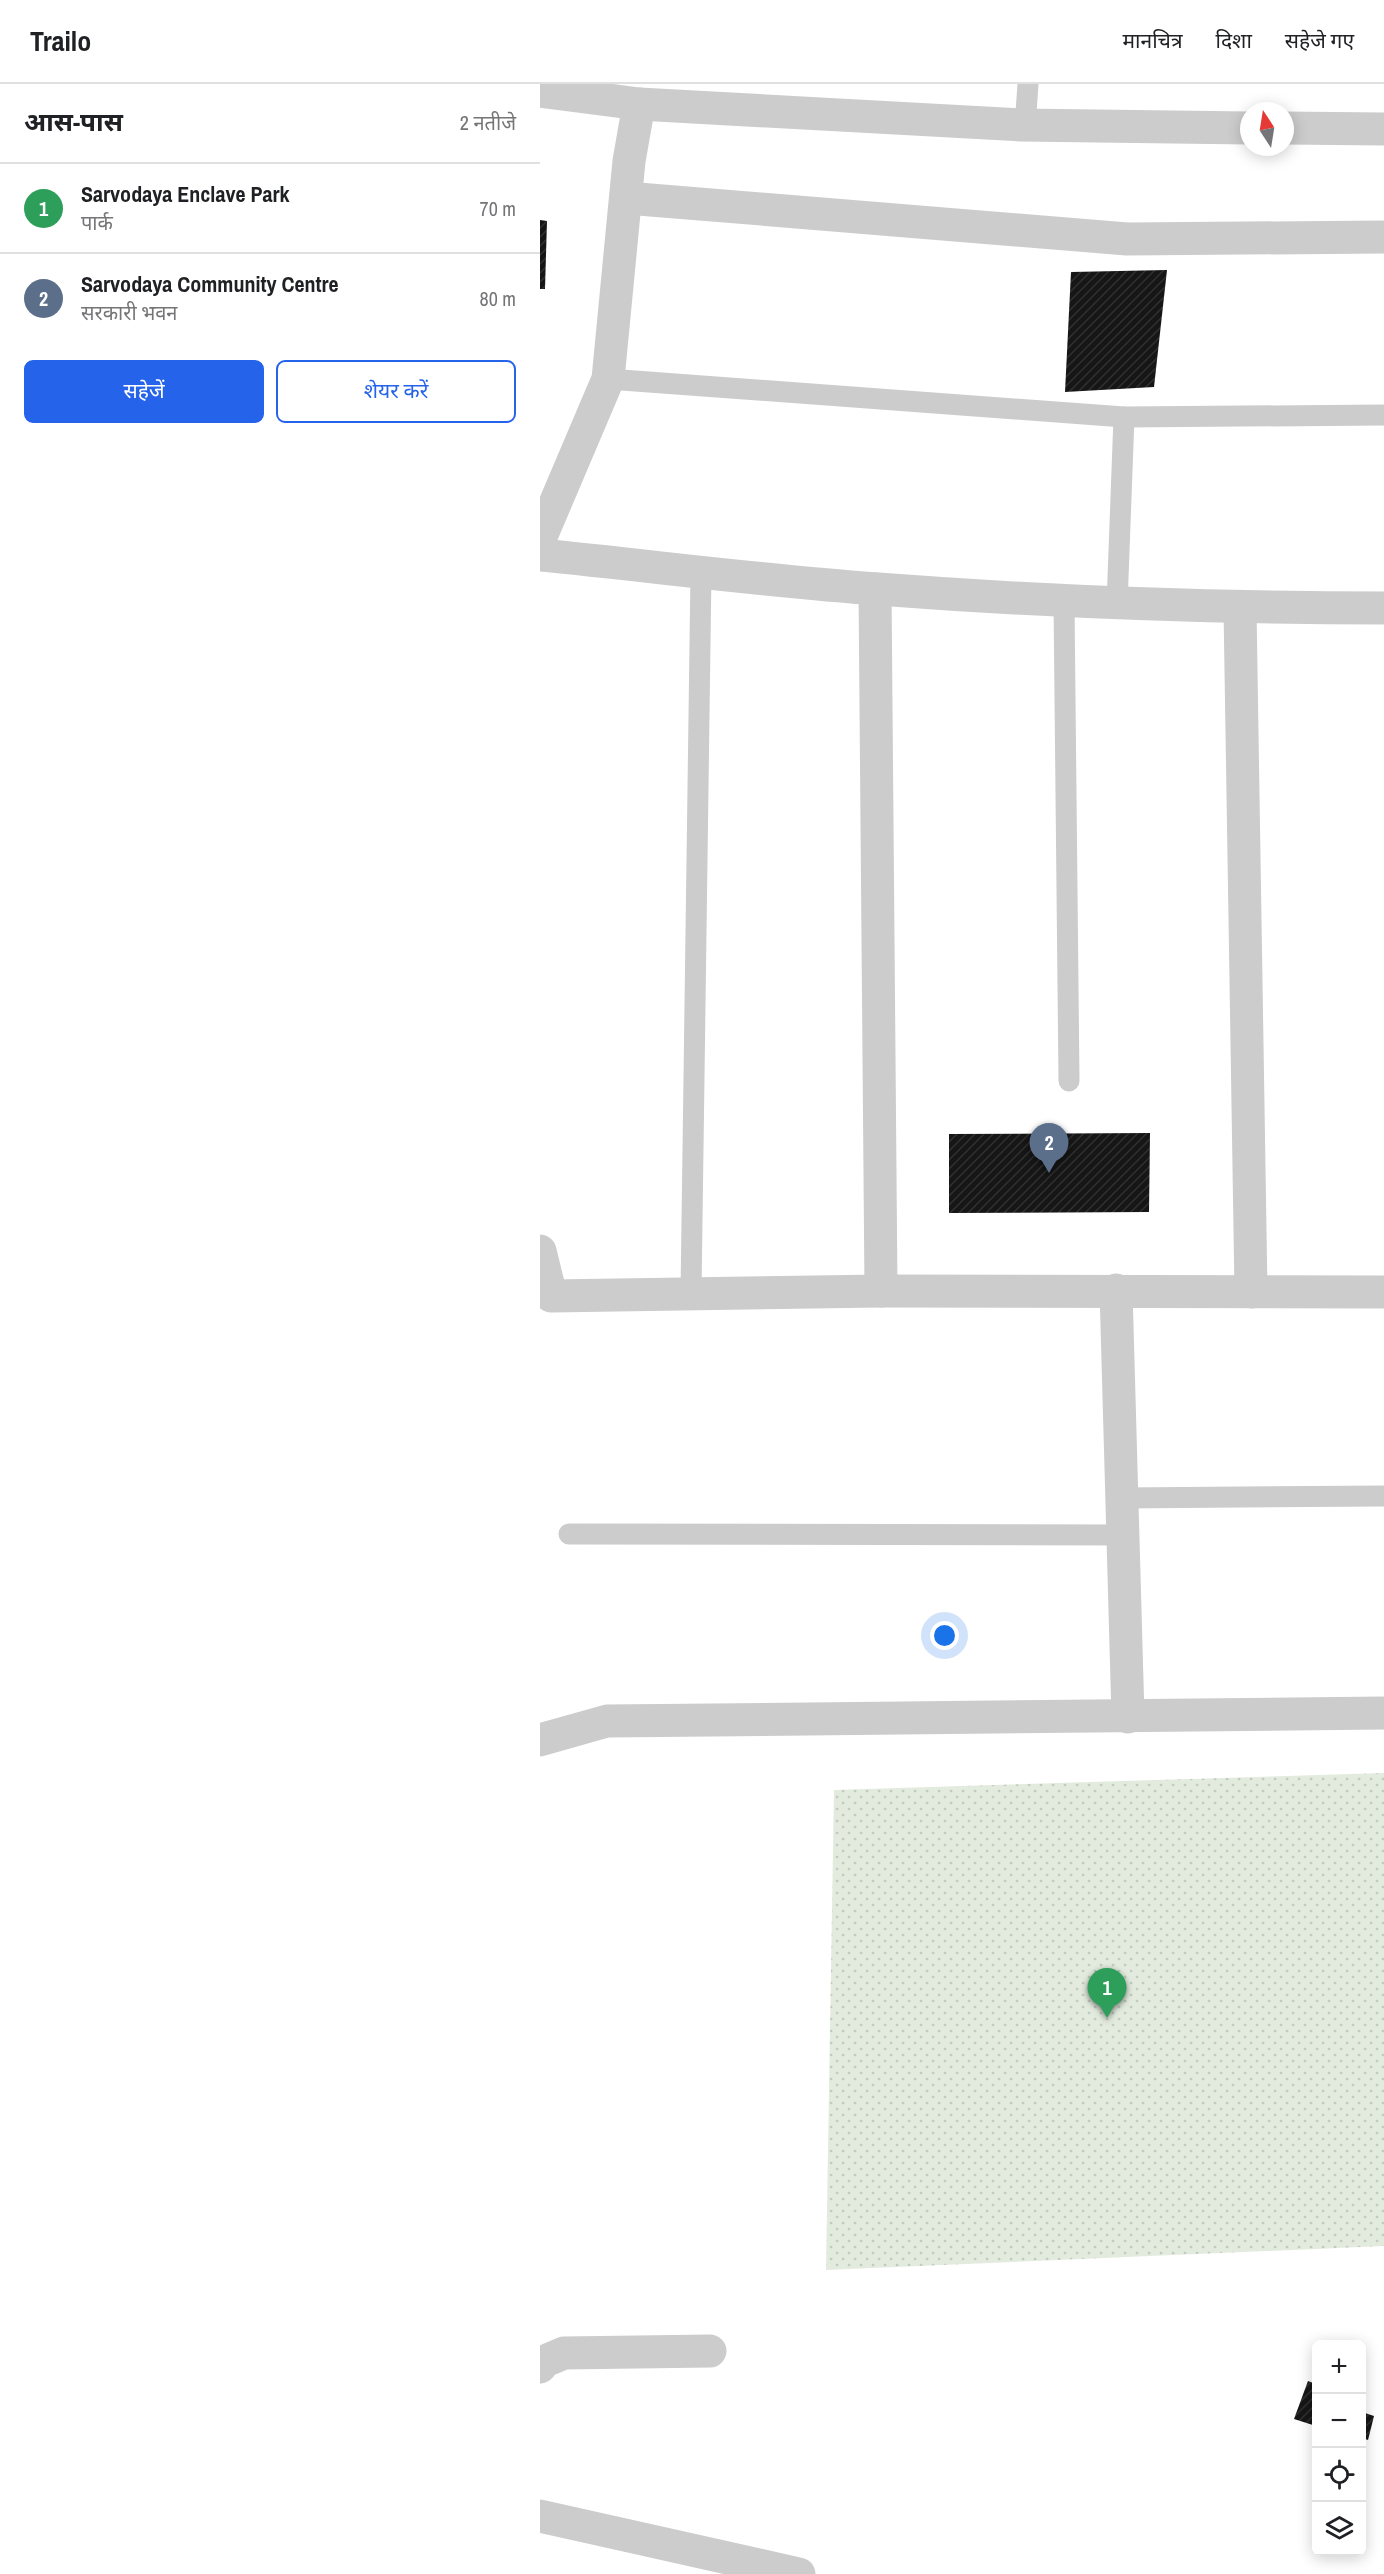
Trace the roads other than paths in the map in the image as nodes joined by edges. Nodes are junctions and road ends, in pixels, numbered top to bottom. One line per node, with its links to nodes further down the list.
1 (1028, 84): 4 (lane)
2 (540, 92): 3 (street)
3 (639, 104): 4 (street); 8 (street)
4 (1021, 124): 5 (street)
5 (1240, 128)
6 (1294, 128): 7 (street)
7 (1384, 129)
8 (626, 198): 9 (street); 10 (street)
9 (1384, 237)
10 (608, 380): 12 (lane); 13 (street)
11 (1384, 415): 12 (lane)
12 (1124, 417): 18 (lane)
13 (540, 539)
14 (540, 555): 15 (street)
15 (700, 571): 16 (street); 27 (lane)
16 (875, 589): 17 (street); 24 (street)
17 (1064, 602): 18 (street); 21 (lane)
18 (1118, 604): 19 (street)
19 (1240, 608): 20 (street); 25 (street)
20 (1384, 608)
21 (1069, 1081)
22 (540, 1251): 27 (street)
23 (1116, 1290): 24 (street); 25 (street); 29 (street)
24 (880, 1291): 27 (street)
25 (1251, 1292): 26 (street)
26 (1384, 1292)
27 (691, 1294)
28 (1384, 1496): 29 (lane)
29 (1122, 1498): 31 (street)
30 (569, 1534): 31 (lane)
31 (1123, 1536): 33 (street)
32 (1384, 1713): 33 (street)
33 (1128, 1718): 34 (street)
34 (540, 1740)
35 (710, 2351): 36 (street)
36 (540, 2367)
37 (540, 2517): 38 (street)
38 (799, 2574)

